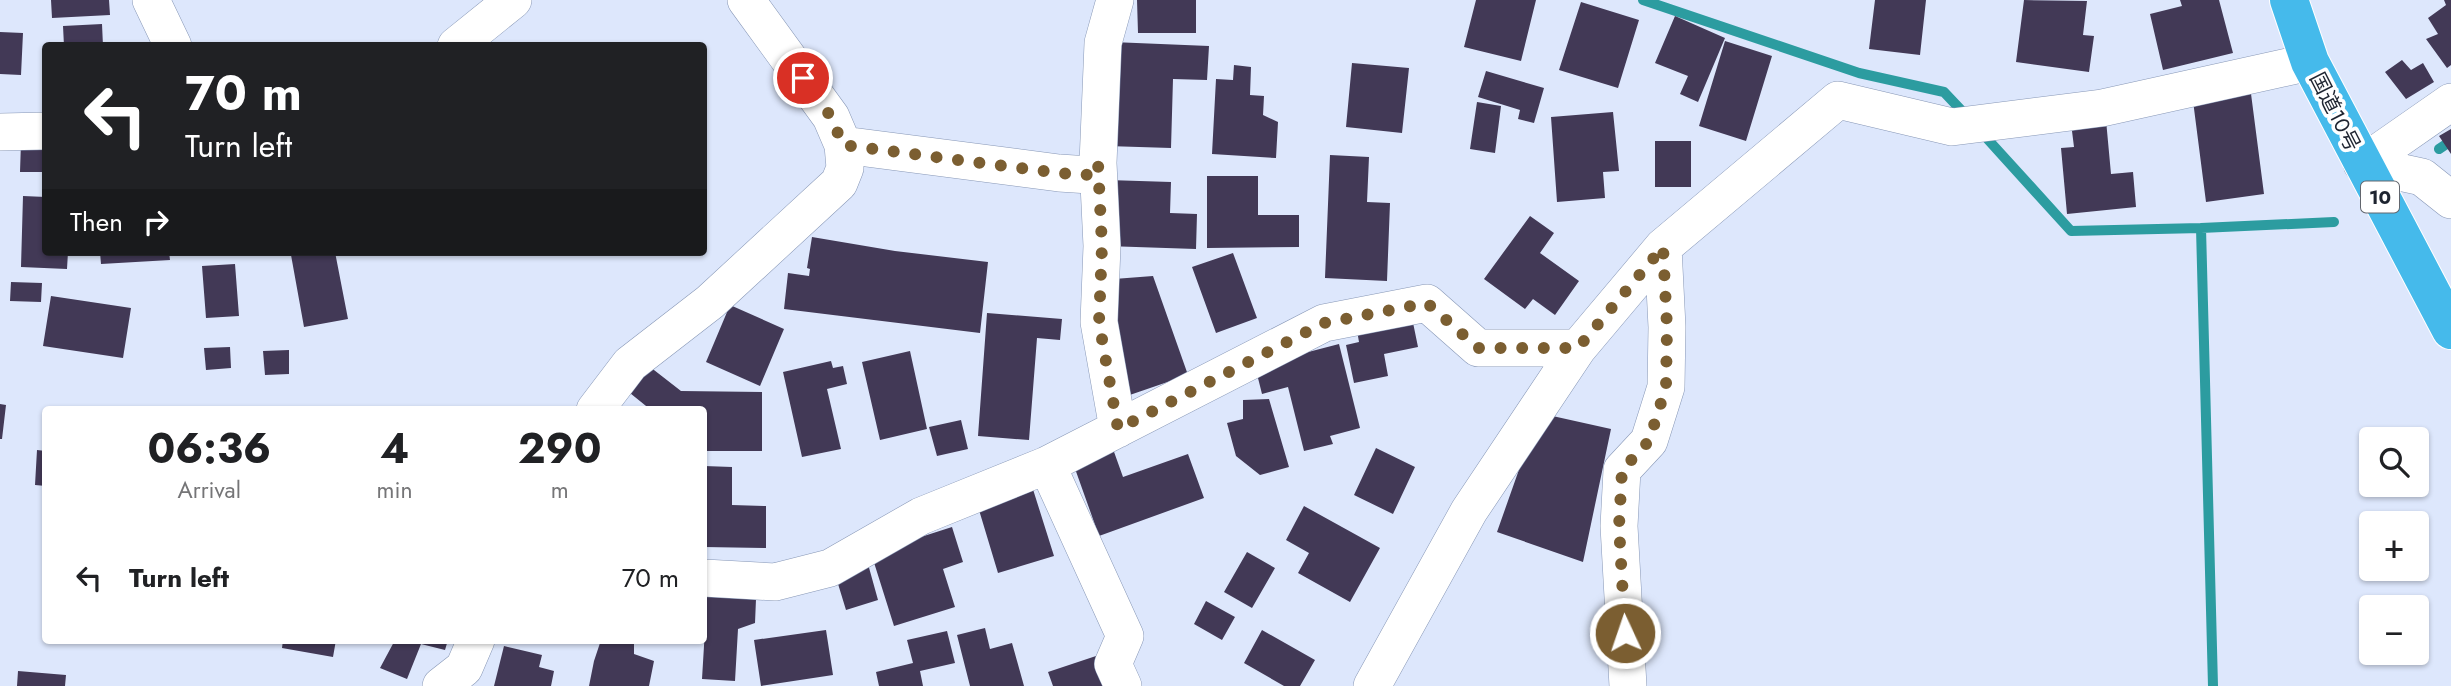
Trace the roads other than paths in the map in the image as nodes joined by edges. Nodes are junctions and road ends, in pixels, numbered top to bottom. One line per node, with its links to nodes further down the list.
1 (151, 0): 6 (street)
2 (513, 0): 7 (street)
3 (747, 0): 12 (street)
4 (1115, 0): 13 (street)
5 (2289, 0): 8 (highway, 国道10号 / 10)
6 (171, 42)
7 (461, 42)
8 (2310, 62): 14 (highway, 国道10号 / 10); 16 (street)
9 (2451, 102): 14 (street)
10 (42, 131): 11 (street)
11 (0, 132)
12 (843, 145): 13 (street); 19 (street)
13 (1098, 163): 20 (street)
14 (2362, 164): 15 (street); 17 (highway, 国道10号 / 10)
15 (2451, 200)
16 (1663, 247): 18 (street); 27 (street)
17 (2451, 330)
18 (1578, 348): 20 (street); 26 (street)
19 (597, 406)
20 (1118, 429): 21 (street)
21 (1047, 465): 22 (street); 25 (street)
22 (707, 578)
23 (493, 644): 24 (street)
24 (460, 665)
25 (1123, 686)
26 (1372, 686)
27 (1628, 686)

